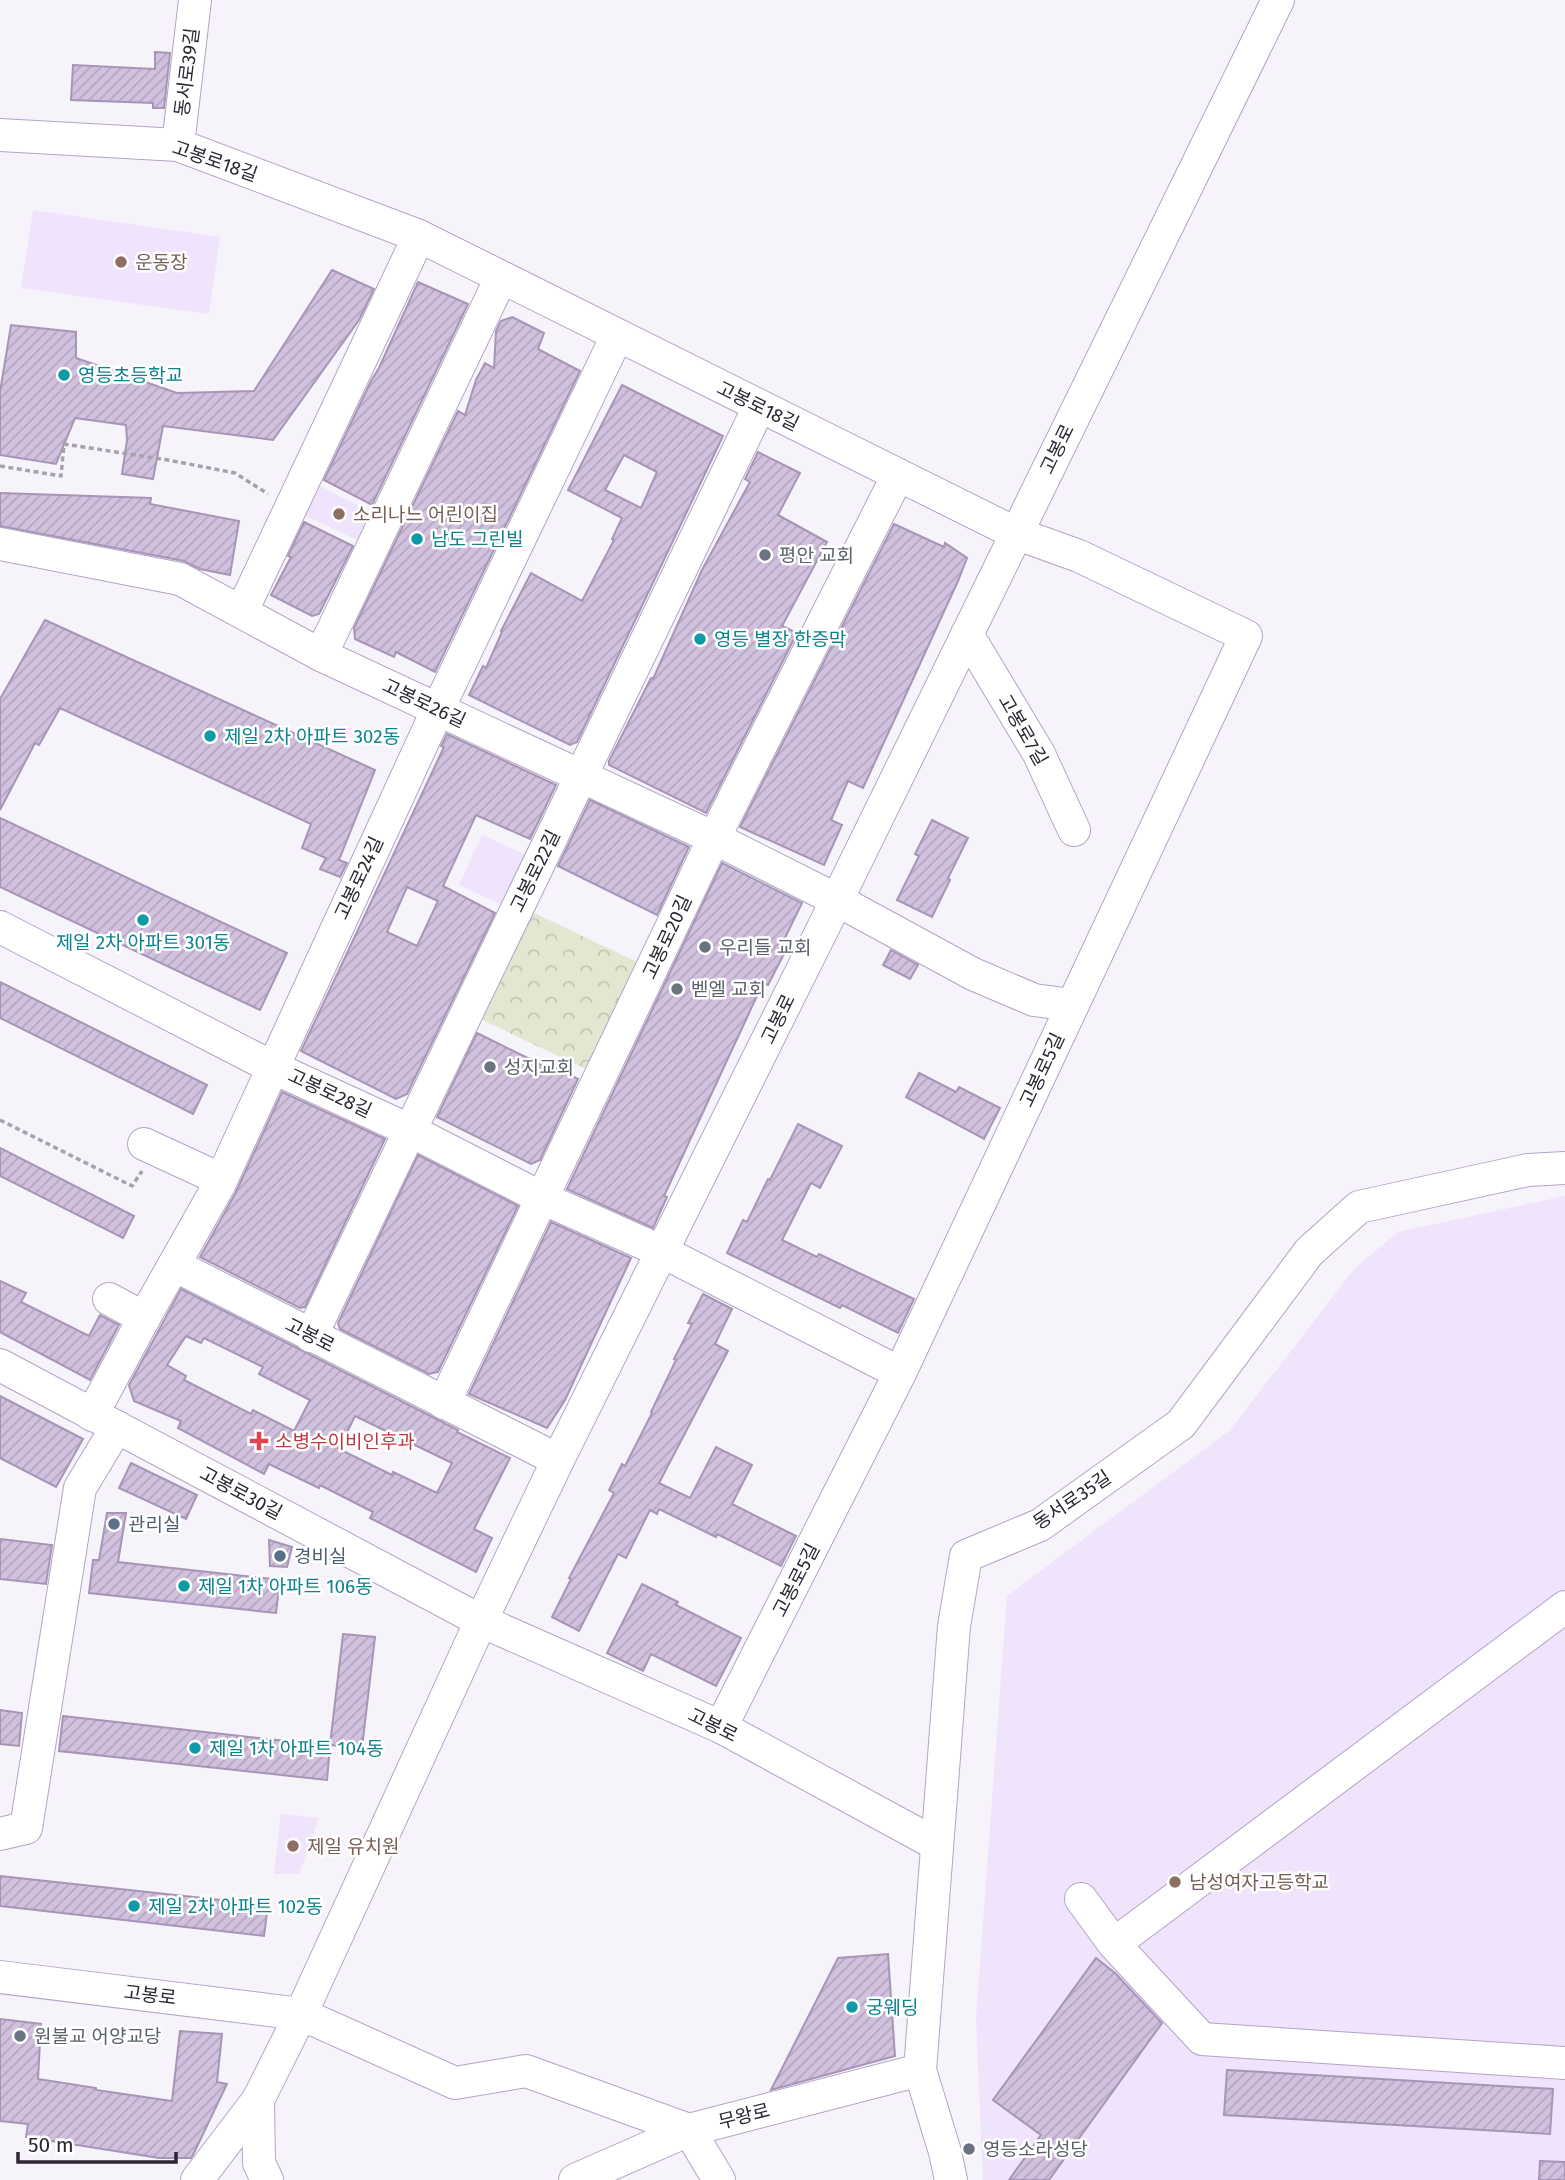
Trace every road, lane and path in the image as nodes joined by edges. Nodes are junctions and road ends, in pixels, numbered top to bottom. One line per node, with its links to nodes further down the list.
1 (195, 0): 4 (street, 동서로39길)
2 (1278, 0): 12 (street, 고봉로)
3 (0, 135): 4 (street, 고봉로18길)
4 (178, 145): 5 (street, 고봉로18길)
5 (419, 236): 6 (street, 고봉로18길); 11 (street)
6 (501, 278): 7 (street, 고봉로18길); 16 (street)
7 (617, 336): 8 (street, 고봉로18길); 17 (street, 고봉로24길)
8 (759, 407): 10 (street, 고봉로18길); 18 (street, 고봉로22길)
9 (0, 467): 11 (path)
10 (898, 475): 12 (street, 고봉로18길); 20 (street, 고봉로20길)
11 (291, 509): 14 (street)
12 (1015, 533): 15 (street, 고봉로); 23 (street, 고봉로5길)
13 (0, 544): 14 (street, 고봉로26길)
14 (242, 611): 16 (street, 고봉로26길)
15 (967, 634): 19 (street, 고봉로7길); 21 (street, 고봉로)
16 (321, 656): 17 (street, 고봉로26길)
17 (438, 709): 18 (street, 고봉로26길); 24 (street, 고봉로24길)
18 (580, 778): 20 (street, 고봉로26길); 26 (street, 고봉로22길)
19 (1074, 830)
20 (714, 838): 21 (street, 고봉로26길); 30 (street, 고봉로20길)
21 (837, 900): 23 (street); 31 (street, 고봉로)
22 (0, 927): 24 (street, 고봉로28길)
23 (1072, 1005): 37 (street, 고봉로5길)
24 (272, 1067): 26 (street, 고봉로28길); 29 (street, 고봉로24길)
25 (0, 1119): 27 (path)
26 (409, 1130): 30 (street, 고봉로28길); 35 (street, 고봉로22길)
27 (150, 1147): 29 (street)
28 (1565, 1168): 45 (street, 동서로35길)
29 (219, 1185): 32 (street, 고봉로24길)
30 (542, 1199): 31 (street, 고봉로28길); 38 (street, 고봉로20길)
31 (663, 1252): 37 (street); 40 (street, 고봉로)
32 (174, 1265): 34 (street, 고봉로24길); 35 (street, 고봉로)
33 (109, 1299): 34 (street)
34 (144, 1318): 39 (street, 고봉로24길)
35 (312, 1336): 38 (street, 고봉로)
36 (0, 1365): 39 (street, 고봉로30길)
37 (901, 1373): 43 (street, 고봉로5길)
38 (444, 1403): 40 (street, 고봉로)
39 (113, 1426): 42 (street, 고봉로30길); 44 (street, 고봉로24길)
40 (558, 1460): 42 (street, 고봉로)
41 (1565, 1606): 47 (street)
42 (481, 1621): 43 (street, 고봉로); 49 (street, 고봉로)
43 (721, 1727): 45 (street, 고봉로)
44 (0, 1834)
45 (936, 1844): 51 (street, 동서로35길)
46 (1081, 1899): 47 (street)
47 (1114, 1944): 50 (street)
48 (0, 1977): 49 (street, 고봉로)
49 (301, 2014): 52 (street, 고봉로); 53 (street)
50 (1565, 2063)
51 (920, 2070): 53 (street, 무왕로); 58 (street, 동서로35길)
52 (258, 2100): 54 (street, 고봉로); 55 (street)
53 (689, 2130): 56 (street, 무왕로); 57 (street)
54 (197, 2180)
55 (267, 2180)
56 (575, 2180)
57 (719, 2180)
58 (951, 2180)

